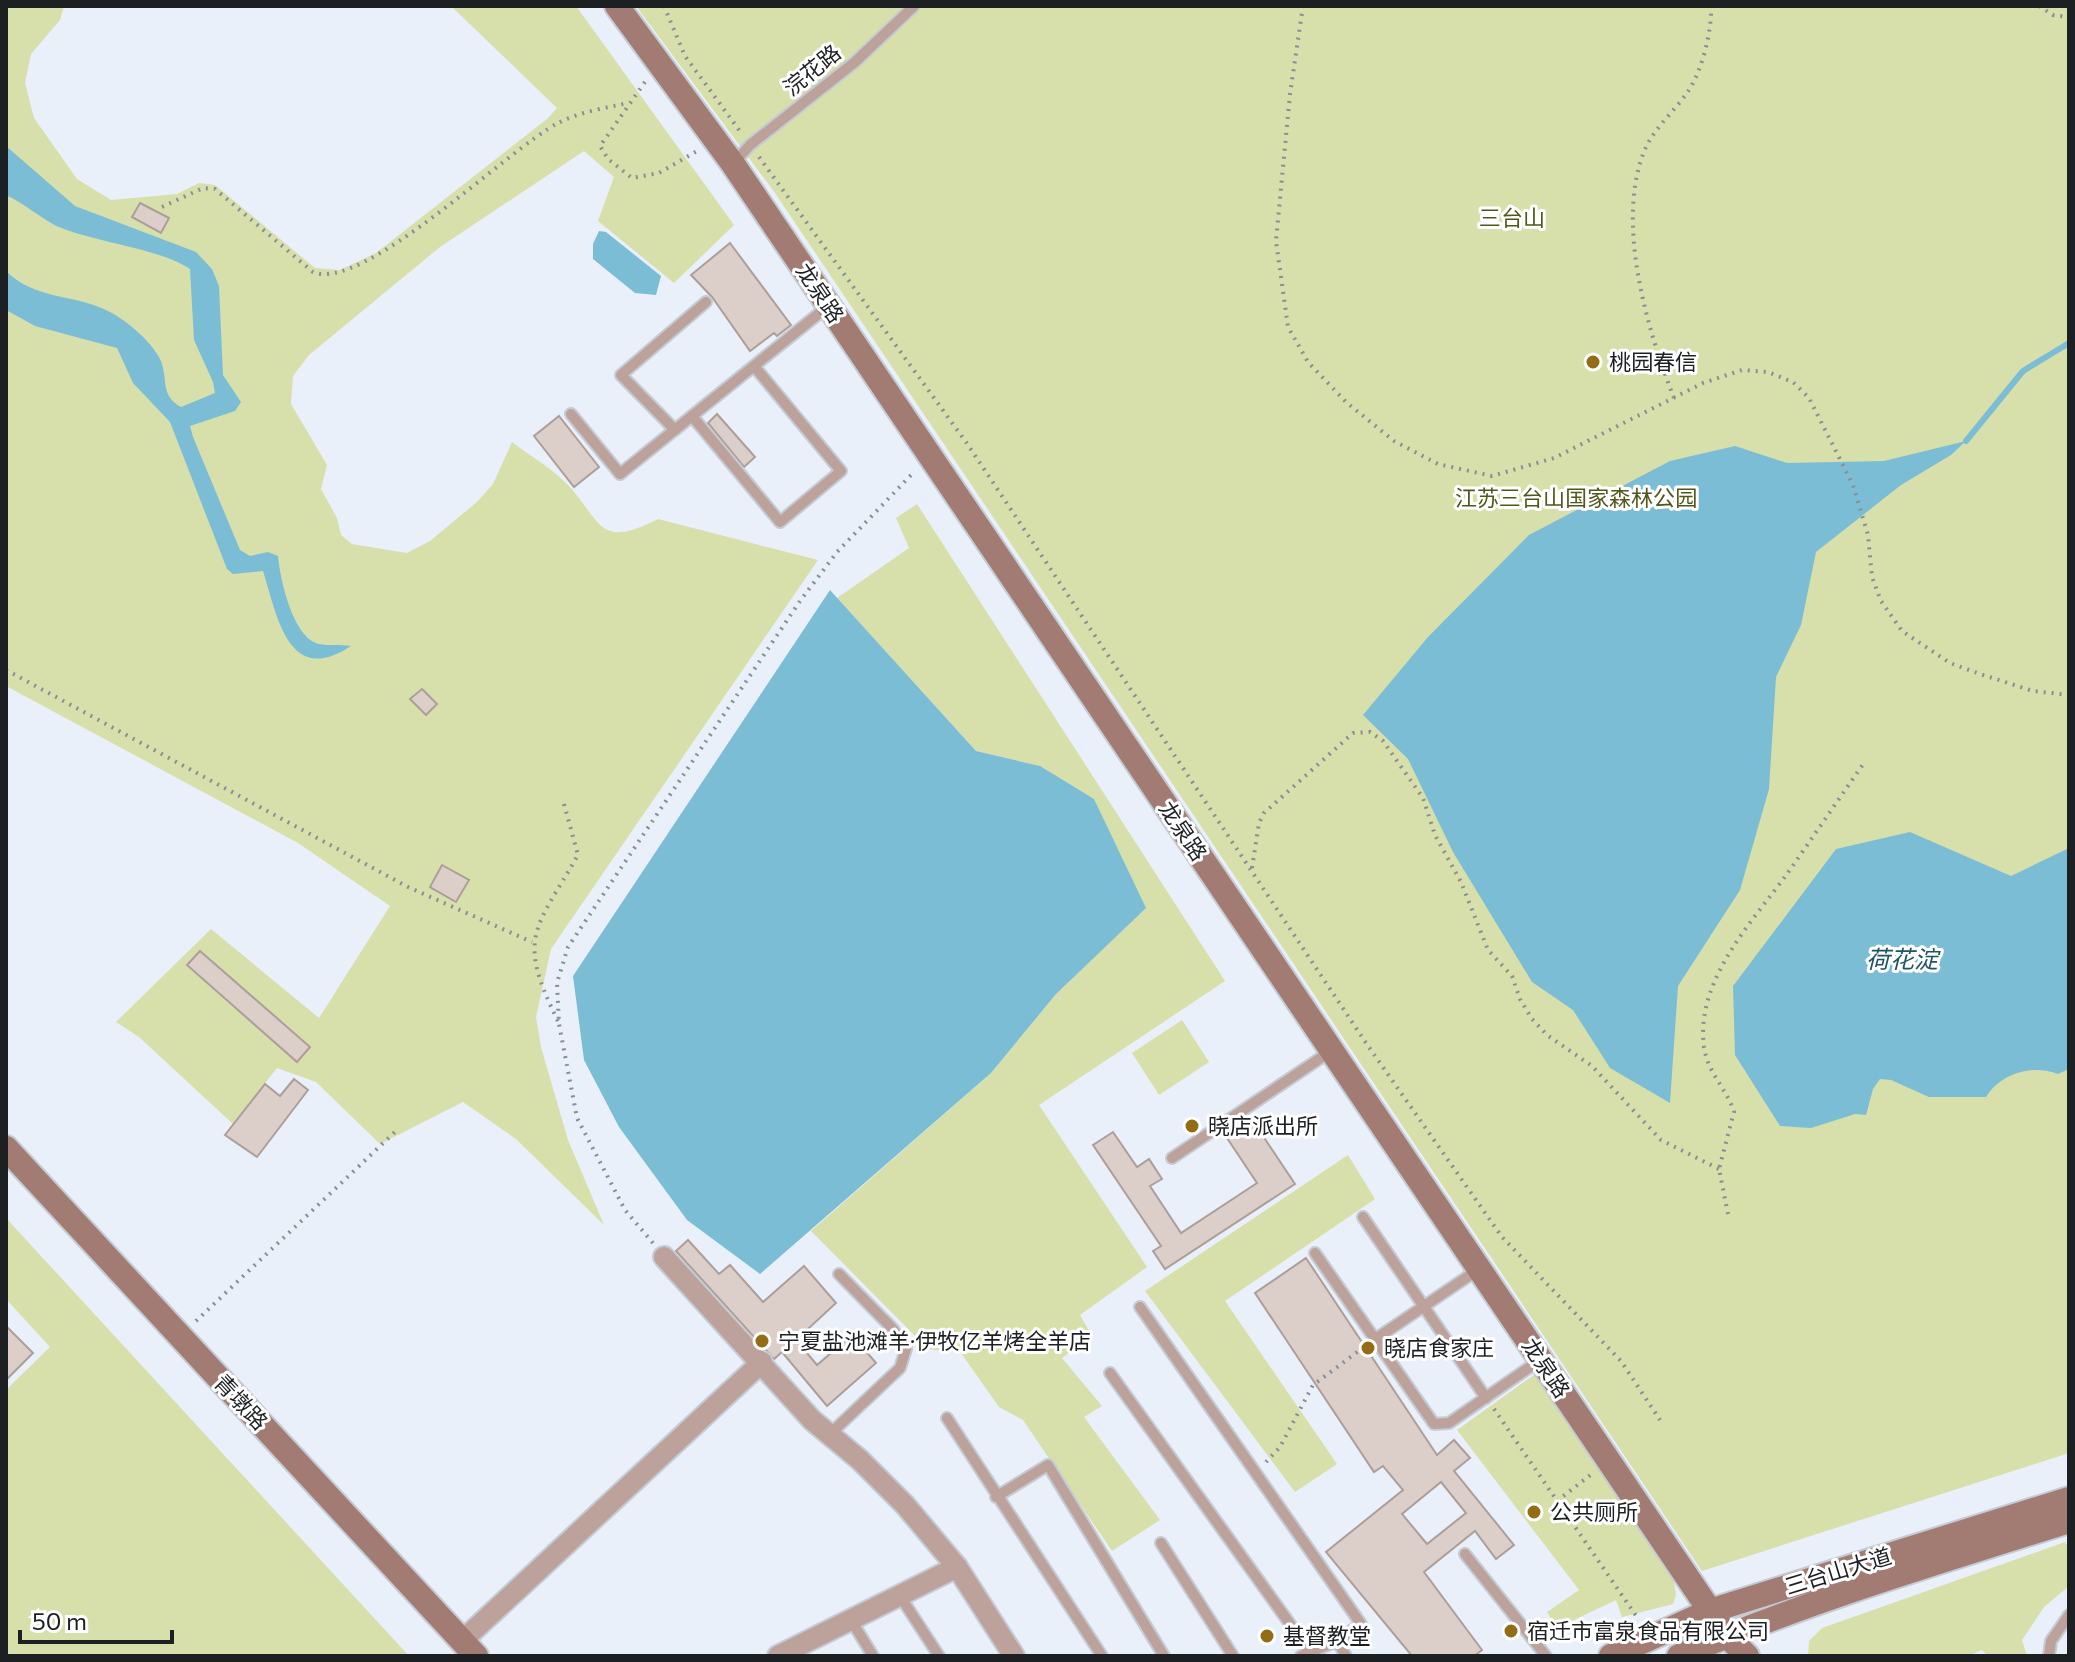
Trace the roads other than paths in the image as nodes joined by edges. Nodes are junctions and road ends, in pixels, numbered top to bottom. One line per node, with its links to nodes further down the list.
1 (617, 6): 3 (street, 龙泉路)
2 (914, 6): 3 (lane, 浣花路)
3 (733, 164): 5 (street, 龙泉路)
4 (706, 302): 9 (lane)
5 (829, 306): 6 (lane); 10 (street, 龙泉路)
6 (754, 366): 8 (lane); 8 (lane)
7 (571, 414): 9 (lane)
8 (692, 416): 9 (lane)
9 (675, 430)
10 (1331, 1051): 12 (lane); 16 (street, 龙泉路)
11 (6, 1148): 38 (street, 青墩路)
12 (1172, 1158)
13 (1363, 1217): 18 (lane)
14 (1315, 1253): 20 (lane)
15 (664, 1257): 22 (street)
16 (1479, 1269): 18 (lane); 21 (street, 龙泉路)
17 (839, 1274): 26 (lane)
18 (1424, 1306): 20 (lane); 24 (lane)
19 (1140, 1307): 37 (lane)
20 (1374, 1340): 24 (lane)
21 (1540, 1360): 24 (lane); 33 (street, 龙泉路)
22 (762, 1362): 26 (street); 38 (street)
23 (1110, 1373): 40 (lane)
24 (1486, 1398)
25 (947, 1418): 27 (lane)
26 (831, 1433): 31 (street)
27 (996, 1497): 45 (lane); 46 (lane)
28 (2068, 1508): 33 (street, 三台山大道); 36 (street, 三台山大道)
29 (1161, 1543): 47 (lane)
30 (1465, 1554): 49 (lane)
31 (957, 1567): 32 (street); 44 (street)
32 (900, 1596): 35 (street); 43 (lane)
33 (1710, 1611): 36 (street, 龙泉路); 50 (street, 三台山大道)
34 (2069, 1615): 53 (lane)
35 (851, 1620): 39 (street); 42 (lane)
36 (1727, 1636): 51 (street, 三台山大道); 52 (street, 龙泉路)
37 (1337, 1641): 40 (lane); 48 (lane)
38 (469, 1649)
39 (806, 1650): 41 (street)
40 (1308, 1655)
41 (778, 1656)
42 (873, 1656)
43 (939, 1656)
44 (1014, 1656)
45 (1102, 1656)
46 (1164, 1656)
47 (1233, 1656)
48 (1346, 1656)
49 (1546, 1656)
50 (1611, 1656)
51 (1679, 1656)
52 (1747, 1656)
53 (2049, 1656)

